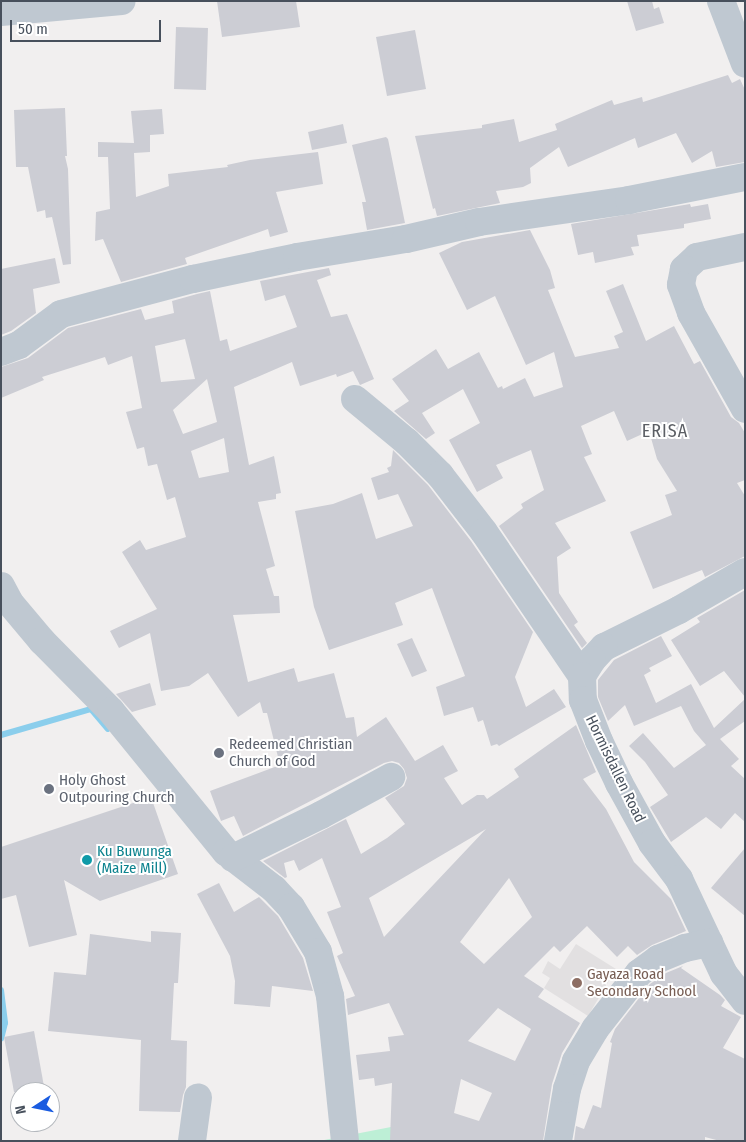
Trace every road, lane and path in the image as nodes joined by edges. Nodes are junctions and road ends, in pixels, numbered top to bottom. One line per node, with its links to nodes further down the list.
1 (121, 1): 3 (street)
2 (720, 1): 4 (street)
3 (1, 12)
4 (745, 64)
5 (745, 177): 7 (street)
6 (745, 247): 9 (street)
7 (1, 352)
8 (355, 399): 12 (street)
9 (745, 409)
10 (745, 572): 12 (street)
11 (1, 586): 14 (street)
12 (582, 676): 15 (street, Hormisdallen Road)
13 (391, 777): 14 (street)
14 (233, 858): 19 (street)
15 (709, 943): 16 (street, Hormisdallen Road); 20 (street)
16 (745, 1001)
17 (198, 1097): 18 (street)
18 (192, 1141)
19 (345, 1141)
20 (558, 1141)

